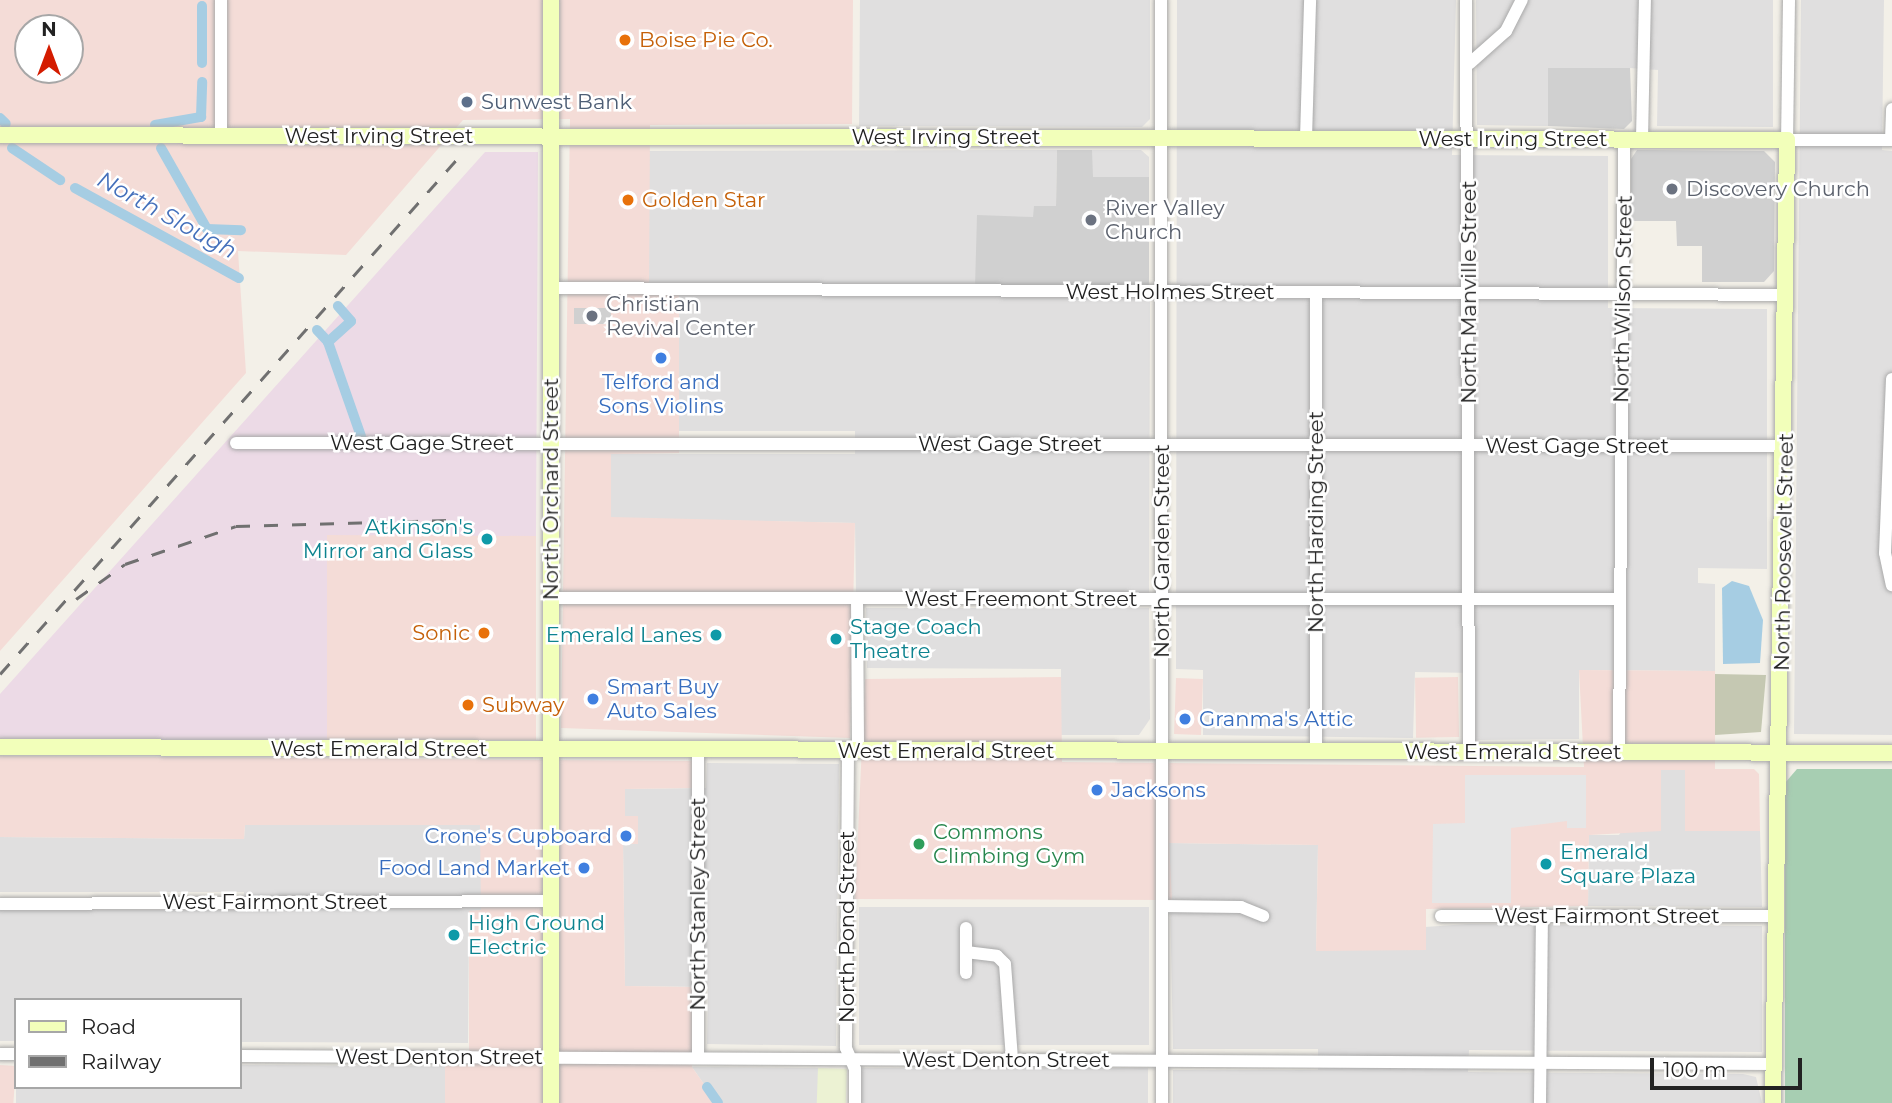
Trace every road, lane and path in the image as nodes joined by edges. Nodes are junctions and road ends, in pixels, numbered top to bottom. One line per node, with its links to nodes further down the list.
1 (221, 0): 12 (street)
2 (551, 0): 13 (street, North Orchard Street)
3 (1161, 0): 14 (street, North Garden Street)
4 (1310, 0): 15 (street)
5 (1466, 0): 9 (street, North Manville Street)
6 (1522, 0): 9 (street)
7 (1645, 0): 18 (street)
8 (1789, 0): 20 (street, North Roosevelt Street)
9 (1470, 63): 16 (street, North Manville Street)
10 (1892, 109): 19 (street)
11 (0, 135): 12 (street, West Irving Street)
12 (221, 135): 13 (street, West Irving Street)
13 (552, 136): 14 (street, West Irving Street); 21 (street, North Orchard Street)
14 (1163, 138): 15 (street, West Irving Street); 22 (street, North Garden Street)
15 (1306, 138): 16 (street, West Irving Street)
16 (1470, 139): 17 (street, West Irving Street); 24 (street, North Manville Street)
17 (1624, 139): 18 (street, West Irving Street); 25 (street, North Wilson Street)
18 (1642, 139): 20 (street, West Irving Street)
19 (1892, 139): 20 (street, West Irving Street)
20 (1787, 140): 26 (street, North Roosevelt Street)
21 (552, 288): 22 (street, West Holmes Street); 29 (street, North Orchard Street)
22 (1162, 292): 23 (street, West Holmes Street); 30 (street, North Garden Street)
23 (1316, 293): 24 (street, West Holmes Street); 31 (street, North Harding Street)
24 (1469, 293): 25 (street, West Holmes Street); 32 (street, North Manville Street)
25 (1623, 294): 26 (street, West Holmes Street); 33 (street, North Wilson Street)
26 (1787, 295): 34 (street, North Roosevelt Street)
27 (1892, 379): 35 (street)
28 (236, 443): 29 (street, West Gage Street)
29 (552, 443): 30 (street, West Gage Street); 36 (street, North Orchard Street)
30 (1162, 445): 31 (street, West Gage Street); 38 (street, North Garden Street)
31 (1316, 445): 32 (street, West Gage Street); 39 (street, North Harding Street)
32 (1469, 446): 33 (street, West Gage Street); 40 (street, North Manville Street)
33 (1620, 446): 34 (street, West Gage Street); 41 (street, North Wilson Street)
34 (1785, 446): 49 (street, North Roosevelt Street)
35 (1892, 585)
36 (551, 598): 37 (street, West Freemont Street); 43 (street, North Orchard Street)
37 (857, 599): 38 (street, West Freemont Street); 45 (street, North Pond Street)
38 (1162, 599): 39 (street, West Freemont Street); 46 (street, North Garden Street)
39 (1316, 599): 40 (street, West Freemont Street); 47 (street, North Harding Street)
40 (1469, 599): 41 (street, West Freemont Street); 48 (street, North Manville Street)
41 (1618, 599): 50 (street, North Wilson Street)
42 (0, 747): 43 (street, West Emerald Street)
43 (552, 749): 44 (street, West Emerald Street); 52 (street, North Orchard Street)
44 (698, 750): 45 (street, West Emerald Street); 64 (street, North Stanley Street)
45 (853, 750): 46 (street, West Emerald Street); 65 (street, North Pond Street)
46 (1162, 751): 47 (street, West Emerald Street); 54 (street, North Garden Street)
47 (1316, 752): 48 (street, West Emerald Street)
48 (1469, 752): 50 (street, West Emerald Street)
49 (1775, 752): 50 (street, West Emerald Street); 51 (street, West Emerald Street); 58 (street, North Roosevelt Street)
50 (1619, 753)
51 (1892, 753)
52 (551, 901): 53 (street, West Fairmont Street); 63 (street, North Orchard Street)
53 (0, 904)
54 (1162, 906): 55 (street); 67 (street, North Garden Street)
55 (1263, 916)
56 (1441, 916): 57 (street, West Fairmont Street)
57 (1542, 916): 58 (street, West Fairmont Street); 68 (street)
58 (1772, 916): 69 (street, North Roosevelt Street)
59 (966, 928): 60 (street)
60 (966, 952): 61 (street); 66 (street)
61 (966, 973)
62 (242, 1056): 63 (street, West Denton Street)
63 (551, 1057): 64 (street, West Denton Street); 70 (street, North Orchard Street)
64 (698, 1058): 65 (street, West Denton Street)
65 (851, 1059): 66 (street, West Denton Street); 71 (street, North Pond Street)
66 (1012, 1060): 67 (street, West Denton Street)
67 (1162, 1061): 68 (street, West Denton Street); 72 (street, North Garden Street)
68 (1540, 1063): 69 (street, West Denton Street); 73 (street)
69 (1773, 1064): 74 (street, North Roosevelt Street)
70 (551, 1103)
71 (855, 1103)
72 (1162, 1103)
73 (1539, 1103)
74 (1773, 1103)

